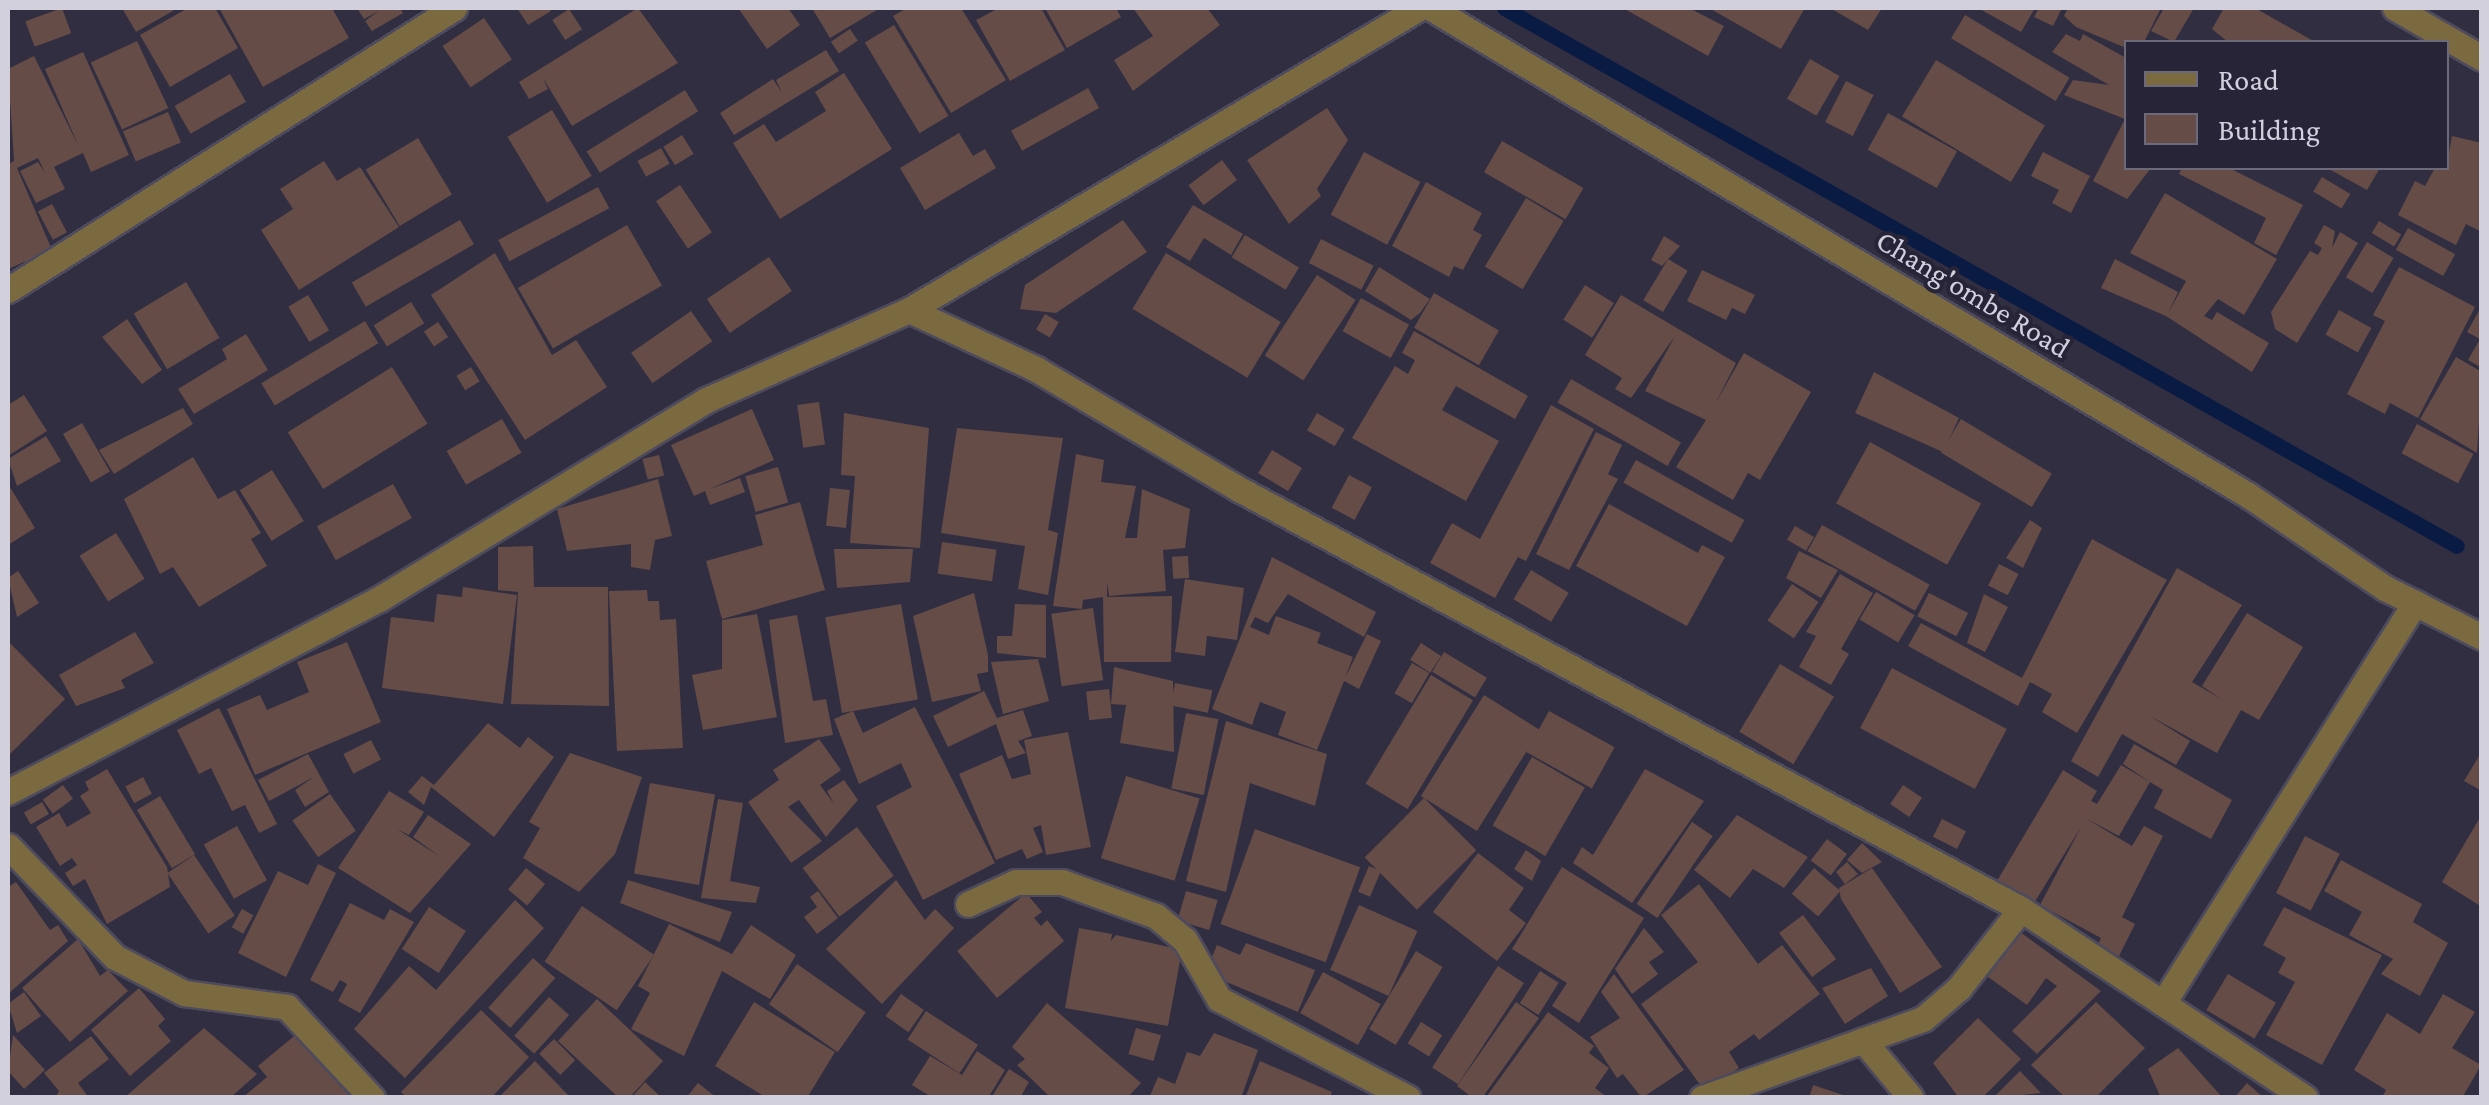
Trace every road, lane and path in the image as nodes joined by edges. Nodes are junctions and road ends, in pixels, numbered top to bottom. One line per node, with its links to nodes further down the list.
1 (454, 8): 6 (street)
2 (1419, 8): 7 (street)
3 (1431, 8): 8 (street, Chang'ombe Road)
4 (2395, 8): 5 (street)
5 (2482, 58)
6 (8, 290)
7 (910, 310): 10 (street); 13 (street)
8 (2415, 603): 9 (street, Chang'ombe Road); 14 (street)
9 (2482, 637)
10 (8, 792)
11 (8, 846): 16 (street)
12 (968, 904): 17 (street)
13 (2021, 910): 14 (street); 15 (street)
14 (2164, 1003): 20 (street)
15 (1863, 1040): 18 (street); 19 (street)
16 (372, 1098)
17 (1408, 1098)
18 (1702, 1098)
19 (1911, 1098)
20 (2304, 1098)

